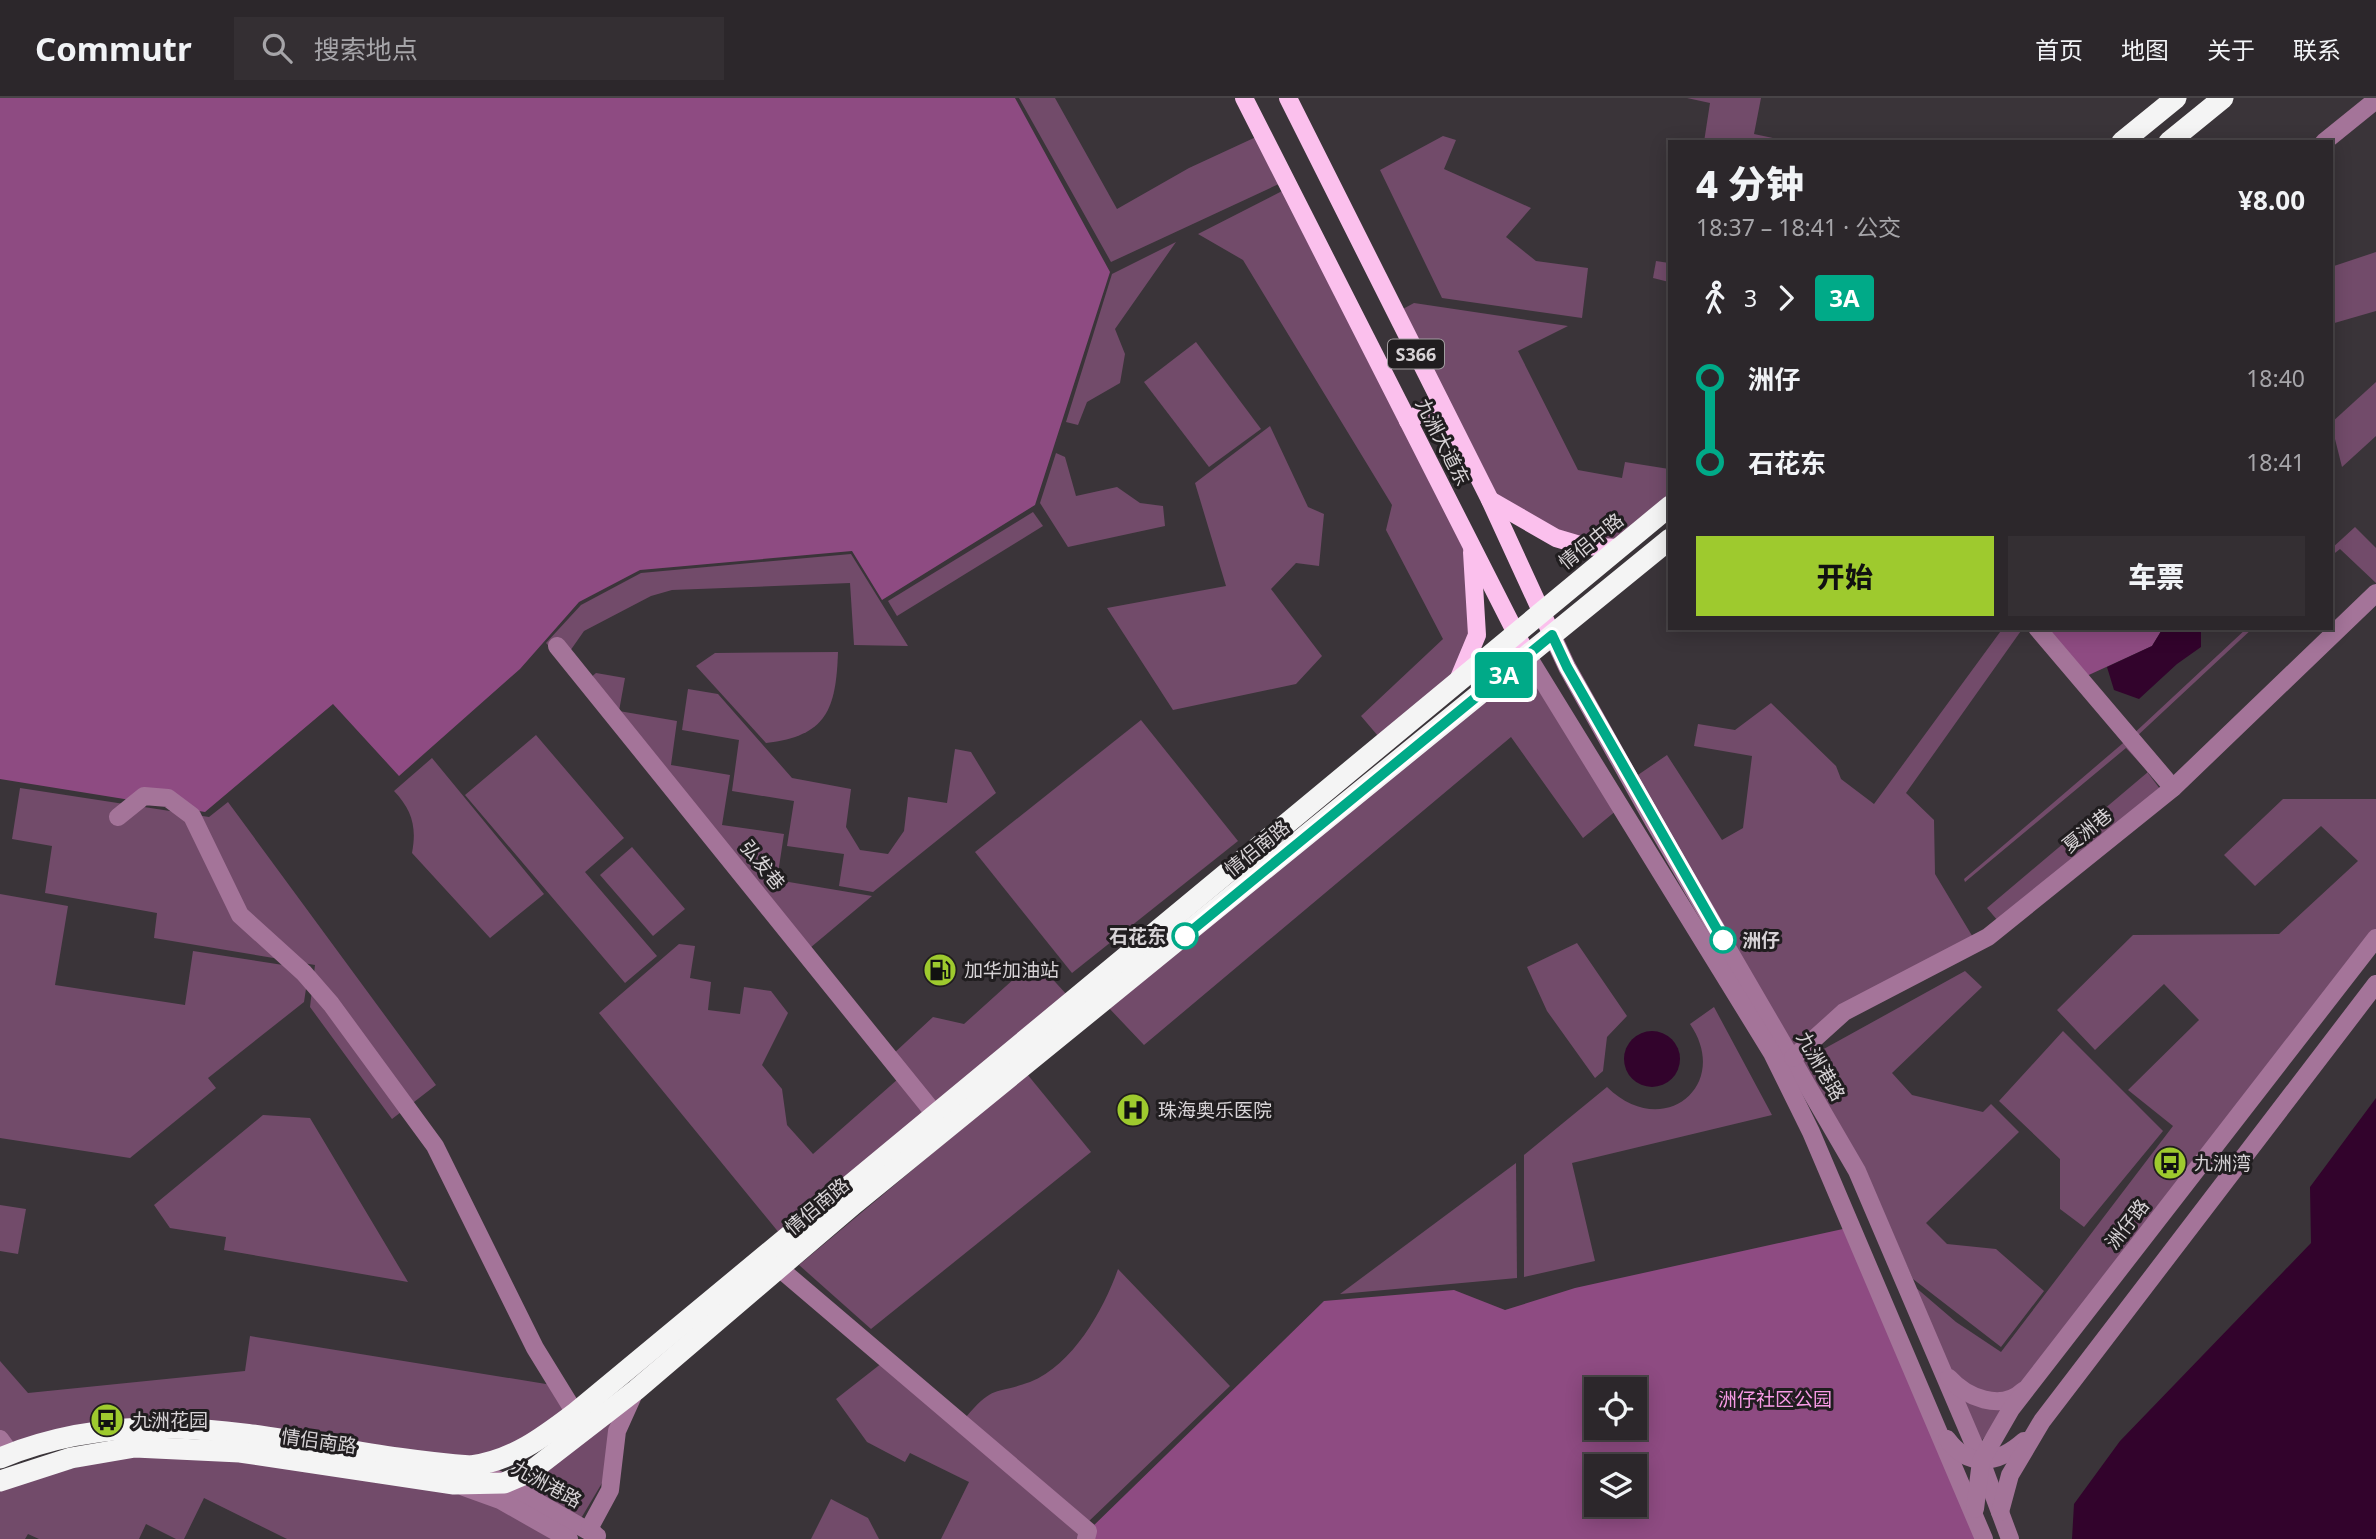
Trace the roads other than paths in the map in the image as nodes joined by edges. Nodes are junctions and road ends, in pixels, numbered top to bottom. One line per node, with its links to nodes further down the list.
1 (1244, 98): 10 (main road, 九洲大道东 / S366)
2 (1288, 98): 9 (main road, 九洲大道东 / S366)
3 (2176, 98): 6 (highway)
4 (2223, 98): 7 (highway)
5 (2376, 100): 8 (street)
6 (2124, 140)
7 (2171, 140)
8 (2326, 140)
9 (1440, 401): 10 (main road); 11 (main road, 九洲大道东 / S366)
10 (1408, 421): 14 (main road, 九洲大道东 / S366)
11 (1490, 500): 15 (main road); 17 (main road, 九洲大道东 / S366)
12 (1668, 508): 15 (highway, 情侣中路)
13 (1668, 542): 20 (highway)
14 (1472, 545): 19 (main road, 九洲大道东 / S366); 23 (main road)
15 (1618, 548): 17 (highway, 情侣中路)
16 (2376, 593): 24 (street, 夏洲巷)
17 (1541, 611): 19 (highway, 情侣南路); 20 (main road, 九洲大道东)
18 (2039, 630): 24 (street)
19 (1515, 632): 22 (main road, 九洲大道东); 23 (highway, 情侣南路)
20 (1552, 635): 22 (highway, 情侣南路); 28 (street, 九洲港路)
21 (556, 646): 29 (street, 弘发巷)
22 (1527, 655): 30 (highway, 情侣南路); 35 (street, 九洲港路)
23 (1459, 678): 29 (highway, 情侣南路)
24 (2173, 789): 28 (street, 夏洲巷)
25 (118, 817): 34 (street)
26 (2376, 937): 32 (street, 洲仔路)
27 (2376, 984): 36 (street)
28 (1793, 1058): 31 (street, 九洲港路)
29 (934, 1113): 34 (highway, 情侣南路)
30 (779, 1268): 33 (highway, 情侣南路); 47 (street)
31 (1941, 1368): 32 (street); 38 (street, 九洲港路)
32 (2031, 1384): 38 (street, 洲仔路)
33 (636, 1390): 41 (highway, 情侣南路); 45 (street)
34 (575, 1413): 39 (highway, 情侣南路)
35 (1933, 1419): 38 (street); 44 (street, 九洲港路)
36 (2042, 1421): 38 (street); 43 (street)
37 (4, 1450): 39 (highway, 情侣南路)
38 (1981, 1461): 43 (street, 九洲港路); 44 (street, 洲仔路)
39 (471, 1466): 41 (street, 九洲港路)
40 (0, 1481): 42 (highway, 情侣南路)
41 (504, 1483): 42 (highway, 情侣南路); 45 (street, 九洲港路)
42 (454, 1484): 46 (street, 九洲港路)
43 (2000, 1512): 49 (street, 九洲港路)
44 (1976, 1520): 48 (street, 九洲港路)
45 (599, 1537)
46 (569, 1539)
47 (1086, 1539)
48 (1984, 1539)
49 (2010, 1539)

